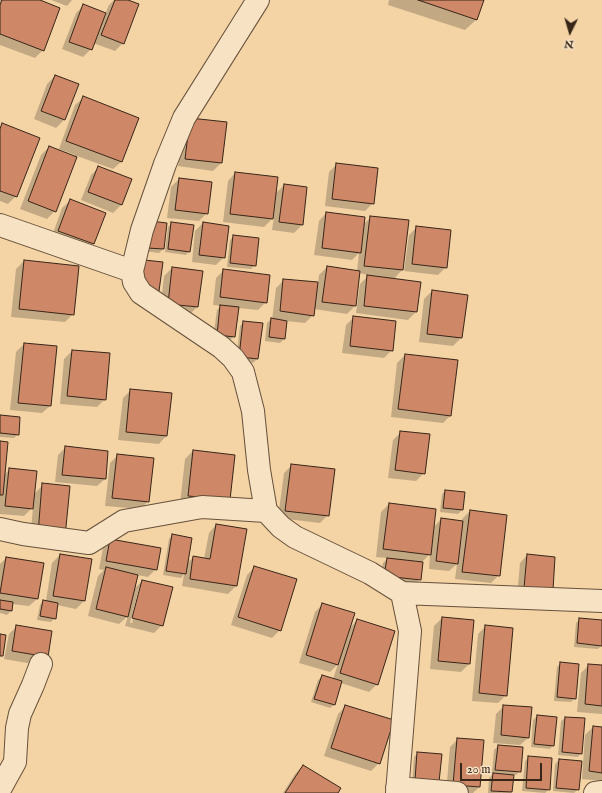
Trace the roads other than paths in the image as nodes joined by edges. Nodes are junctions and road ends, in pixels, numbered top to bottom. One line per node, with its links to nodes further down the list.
1 (258, 0): 3 (street)
2 (0, 225): 3 (street)
3 (132, 271): 4 (street)
4 (266, 511): 5 (street); 6 (street)
5 (0, 529)
6 (402, 593): 7 (street); 10 (street)
7 (602, 601)
8 (41, 664): 9 (street)
9 (0, 789)
10 (397, 790): 12 (street)
11 (602, 792): 13 (street)
12 (457, 793)
13 (595, 793)

